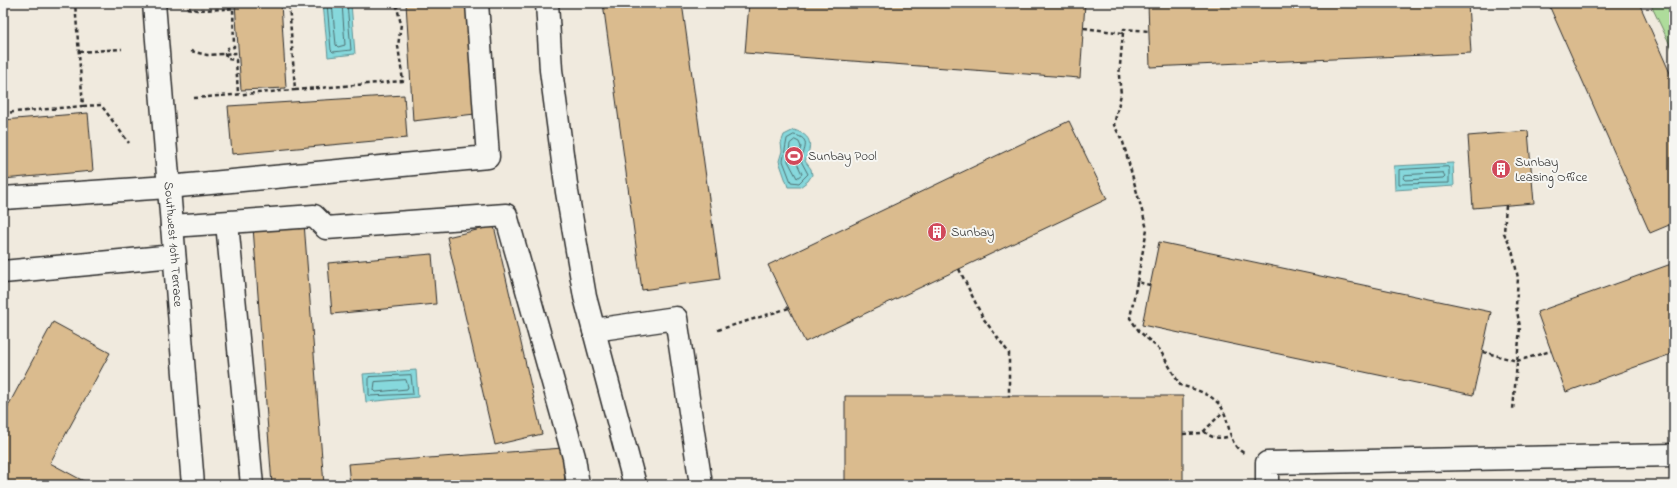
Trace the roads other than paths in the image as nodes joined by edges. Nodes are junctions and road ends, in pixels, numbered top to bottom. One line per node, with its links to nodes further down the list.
1 (154, 3): 4 (street, Southwest 10th Terrace)
2 (477, 3): 4 (street)
3 (547, 3): 10 (street)
4 (168, 187): 5 (street); 7 (street, Southwest 10th Terrace)
5 (3, 198)
6 (227, 223): 7 (street); 13 (street); 14 (street)
7 (172, 226): 8 (street, Southwest 10th Terrace)
8 (174, 256): 9 (street); 12 (street, Southwest 10th Terrace)
9 (3, 272)
10 (594, 330): 15 (street); 16 (street)
11 (1674, 455): 17 (street)
12 (193, 485)
13 (252, 485)
14 (578, 485)
15 (635, 485)
16 (701, 485)
17 (1267, 485)

